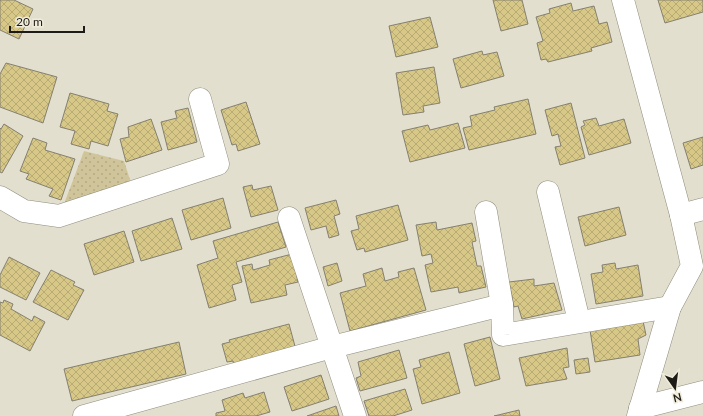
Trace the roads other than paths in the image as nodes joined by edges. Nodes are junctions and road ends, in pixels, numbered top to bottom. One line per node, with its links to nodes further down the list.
1 (622, 0): 7 (street)
2 (200, 99): 4 (street)
3 (548, 192): 11 (street)
4 (0, 197)
5 (703, 209): 7 (street)
6 (486, 212): 9 (street)
7 (681, 215): 10 (street)
8 (289, 218): 12 (street)
9 (502, 304): 11 (street); 12 (street)
10 (670, 307): 11 (street); 14 (street)
11 (578, 321)
12 (332, 347): 15 (street); 16 (street)
13 (703, 392): 14 (street)
14 (639, 412)
15 (84, 416)
16 (355, 416)

